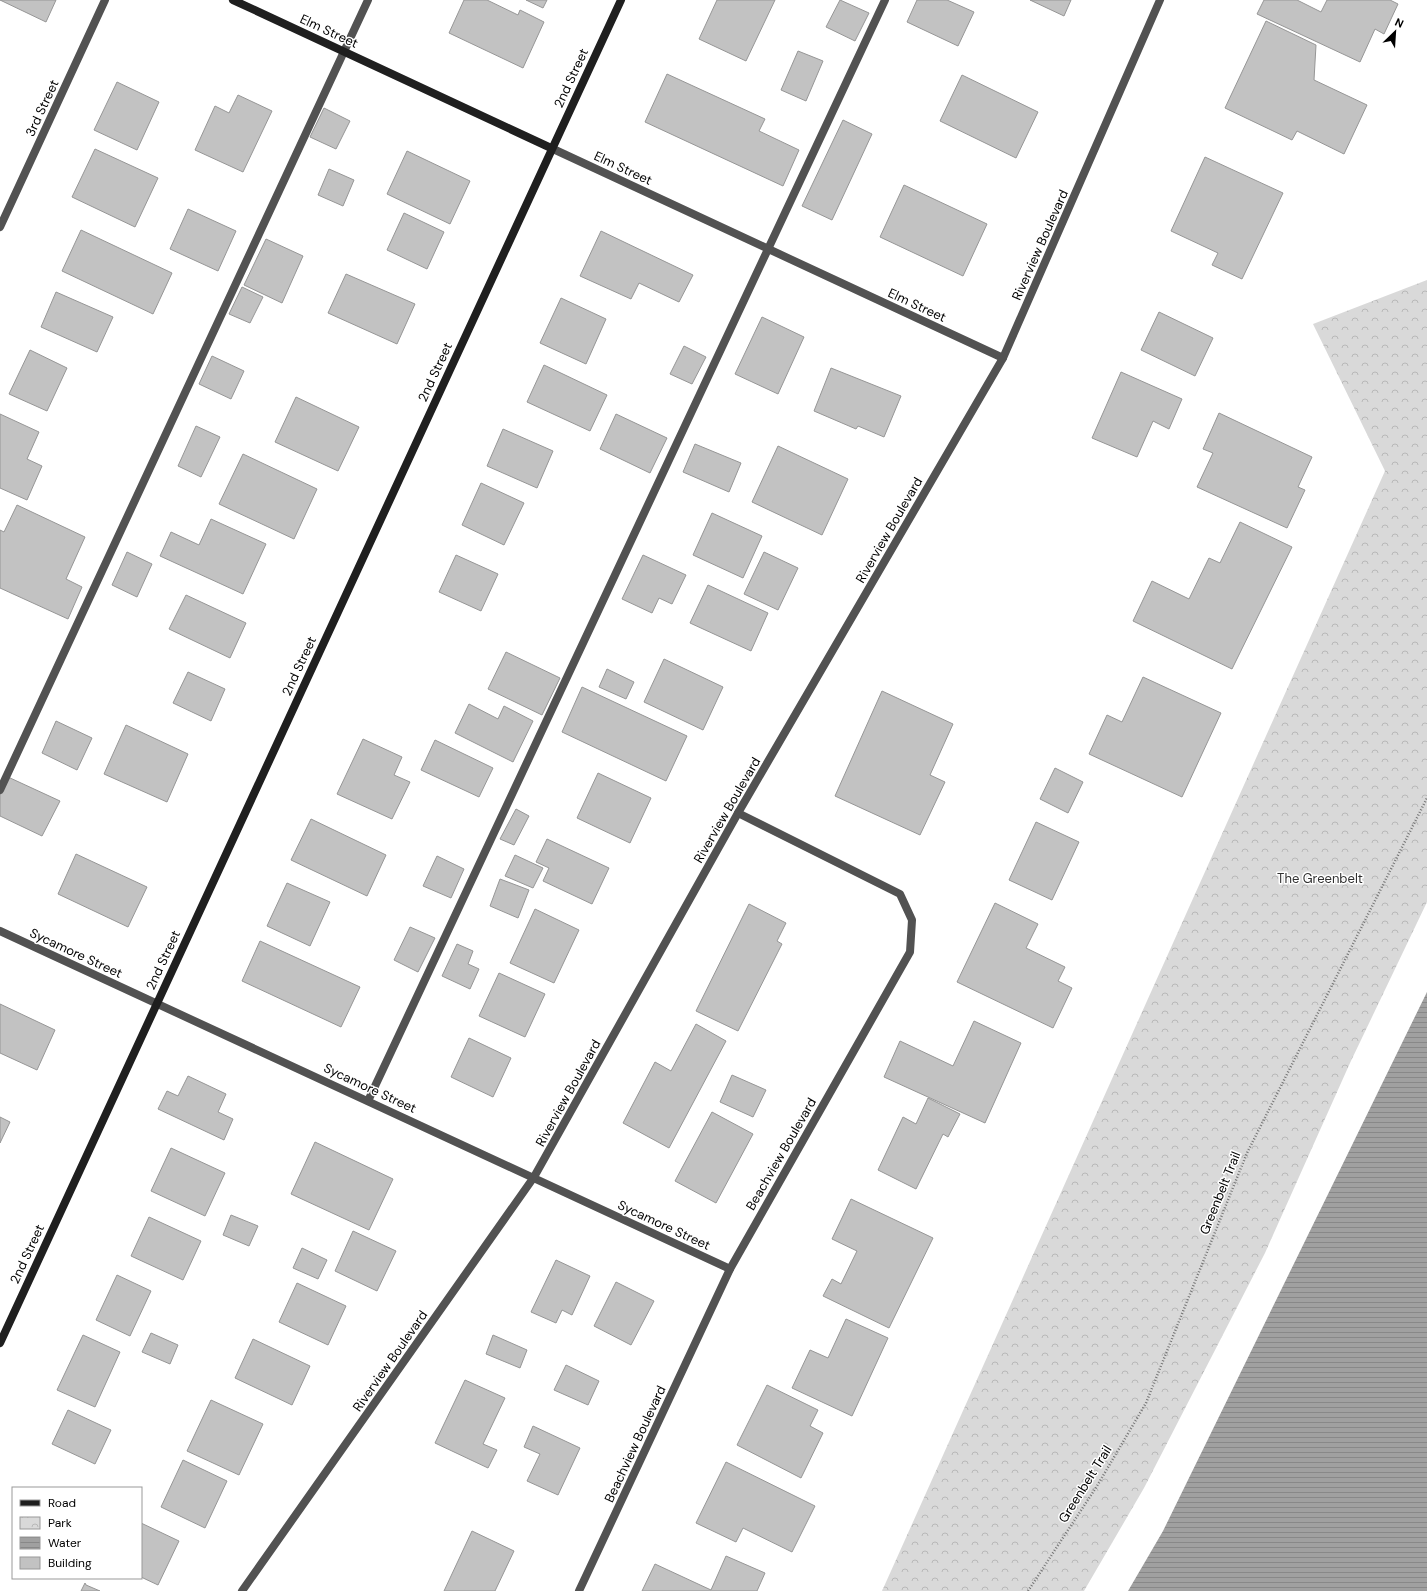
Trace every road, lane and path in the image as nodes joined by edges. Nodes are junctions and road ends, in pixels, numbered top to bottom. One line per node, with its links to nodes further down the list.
1 (105, 0): 9 (street, 3rd Street)
2 (233, 0): 7 (street, Elm Street)
3 (368, 0): 7 (street)
4 (620, 0): 8 (street, 2nd Street)
5 (885, 0): 10 (street)
6 (1160, 0): 11 (street, Riverview Boulevard)
7 (344, 52): 8 (street, Elm Street); 12 (street)
8 (551, 148): 10 (street, Elm Street); 16 (street, 2nd Street)
9 (0, 227)
10 (768, 249): 11 (street, Elm Street); 17 (street)
11 (1003, 358): 14 (street, Riverview Boulevard)
12 (0, 790)
13 (1427, 798): 23 (path, Greenbelt Trail)
14 (738, 813): 18 (street, Riverview Boulevard); 19 (street, Beachview Boulevard)
15 (0, 931): 16 (street, Sycamore Street)
16 (156, 1004): 17 (street, Sycamore Street); 20 (street, 2nd Street)
17 (368, 1101): 18 (street, Sycamore Street)
18 (534, 1177): 19 (street, Sycamore Street); 21 (street, Riverview Boulevard)
19 (730, 1269): 22 (street, Beachview Boulevard)
20 (0, 1343)
21 (242, 1591)
22 (578, 1591)
23 (1028, 1591)

